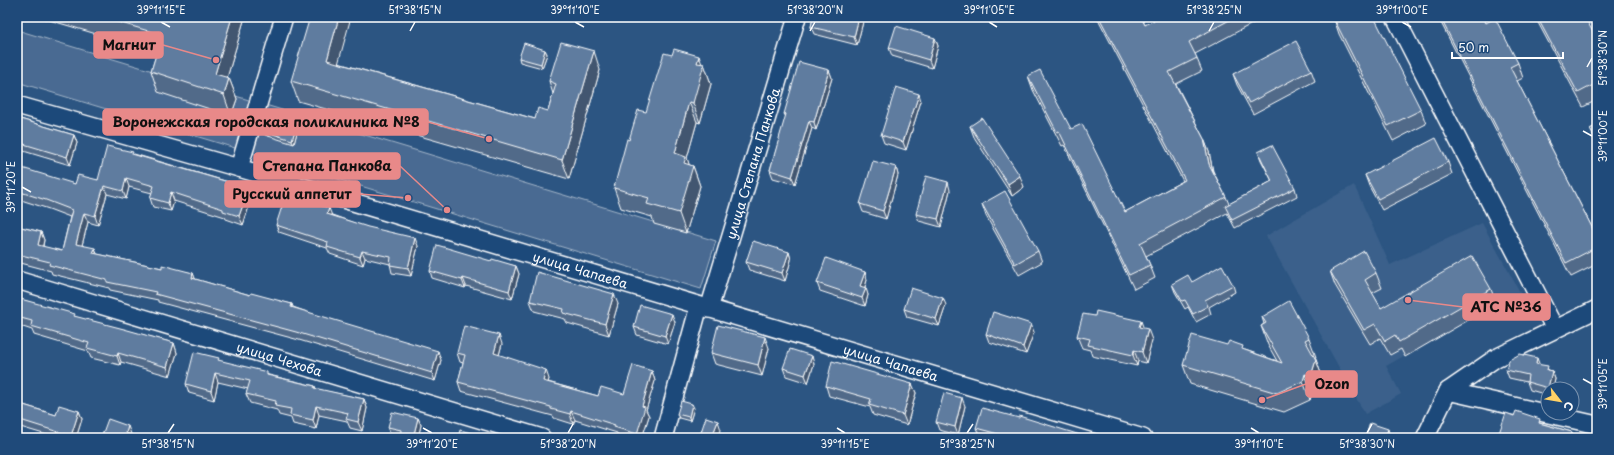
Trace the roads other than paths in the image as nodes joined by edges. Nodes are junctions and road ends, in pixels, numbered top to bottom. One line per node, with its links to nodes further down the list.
1 (284, 17): 5 (street)
2 (797, 17): 7 (street, улица Степана Панкова)
3 (1395, 17): 9 (street)
4 (17, 105): 5 (street, улица Чапаева)
5 (239, 168): 7 (street, улица Чапаева)
6 (17, 280): 12 (street, улица Чехова)
7 (704, 308): 13 (street, улица Степана Панкова); 14 (street, улица Чапаева)
8 (1597, 309): 9 (street)
9 (1555, 329): 10 (street)
10 (1448, 391): 11 (street); 15 (street)
11 (1597, 425)
12 (542, 438)
13 (663, 438)
14 (1144, 438)
15 (1425, 438)

